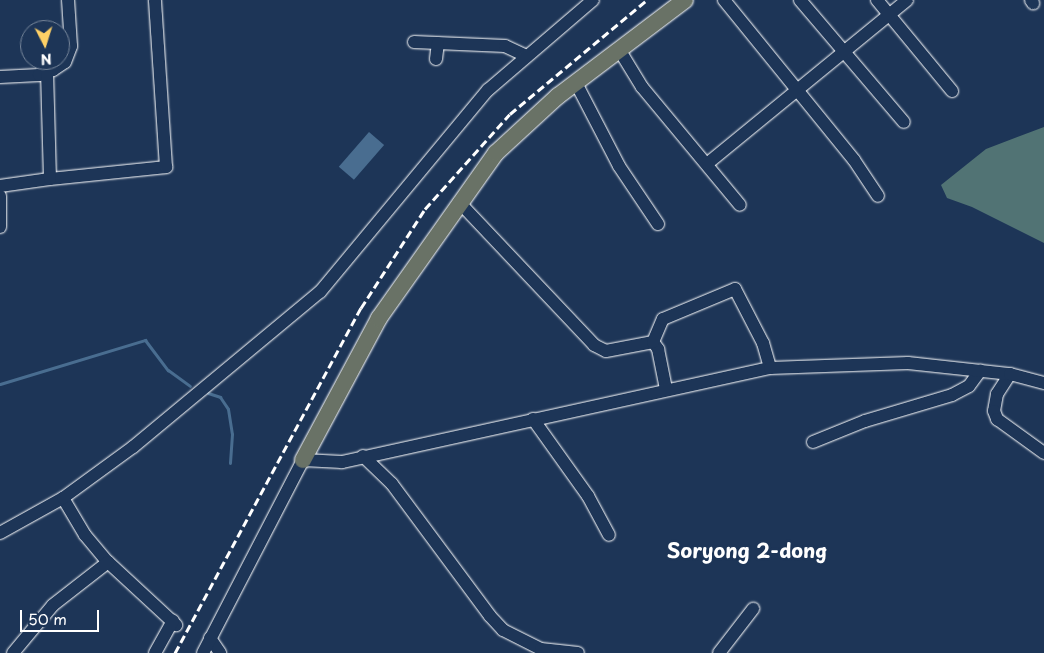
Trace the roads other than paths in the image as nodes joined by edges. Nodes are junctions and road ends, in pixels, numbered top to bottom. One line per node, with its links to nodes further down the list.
1 (68, 0): 16 (street)
2 (155, 0): 23 (street)
3 (593, 0): 14 (street)
4 (685, 0): 12 (main road)
5 (724, 0): 19 (street)
6 (800, 0): 13 (street)
7 (877, 0): 9 (street)
8 (907, 0): 9 (street)
9 (889, 14): 13 (street); 20 (street)
10 (414, 42): 11 (street)
11 (438, 43): 14 (street); 15 (street)
12 (620, 51): 18 (main road); 22 (street)
13 (843, 52): 19 (street); 21 (street)
14 (526, 56): 42 (street)
15 (436, 59)
16 (47, 72): 17 (street); 23 (street)
17 (0, 77)
18 (576, 83): 27 (main road); 29 (street)
19 (798, 89): 22 (street); 26 (street)
20 (952, 91)
21 (904, 122)
22 (708, 163): 28 (street)
23 (50, 178): 24 (street)
24 (0, 186)
25 (0, 196): 30 (street)
26 (878, 196)
27 (460, 202): 31 (street); 41 (main road)
28 (740, 205)
29 (658, 224)
30 (0, 227)
31 (653, 342): 32 (street); 36 (street)
32 (770, 368): 33 (street); 36 (street)
33 (980, 371): 34 (street); 38 (street)
34 (1010, 374): 35 (street); 39 (street)
35 (1044, 384)
36 (666, 389): 37 (street)
37 (533, 419): 40 (street); 44 (street)
38 (813, 442)
39 (1044, 453)
40 (363, 456): 41 (street); 52 (street)
41 (303, 460): 47 (street)
42 (63, 498): 43 (street); 45 (street)
43 (0, 533)
44 (609, 535)
45 (108, 562): 48 (street); 49 (street)
46 (753, 609): 53 (street)
47 (210, 638): 50 (street); 51 (street)
48 (14, 653)
49 (155, 653)
50 (203, 653)
51 (220, 653)
52 (578, 653)
53 (719, 653)

